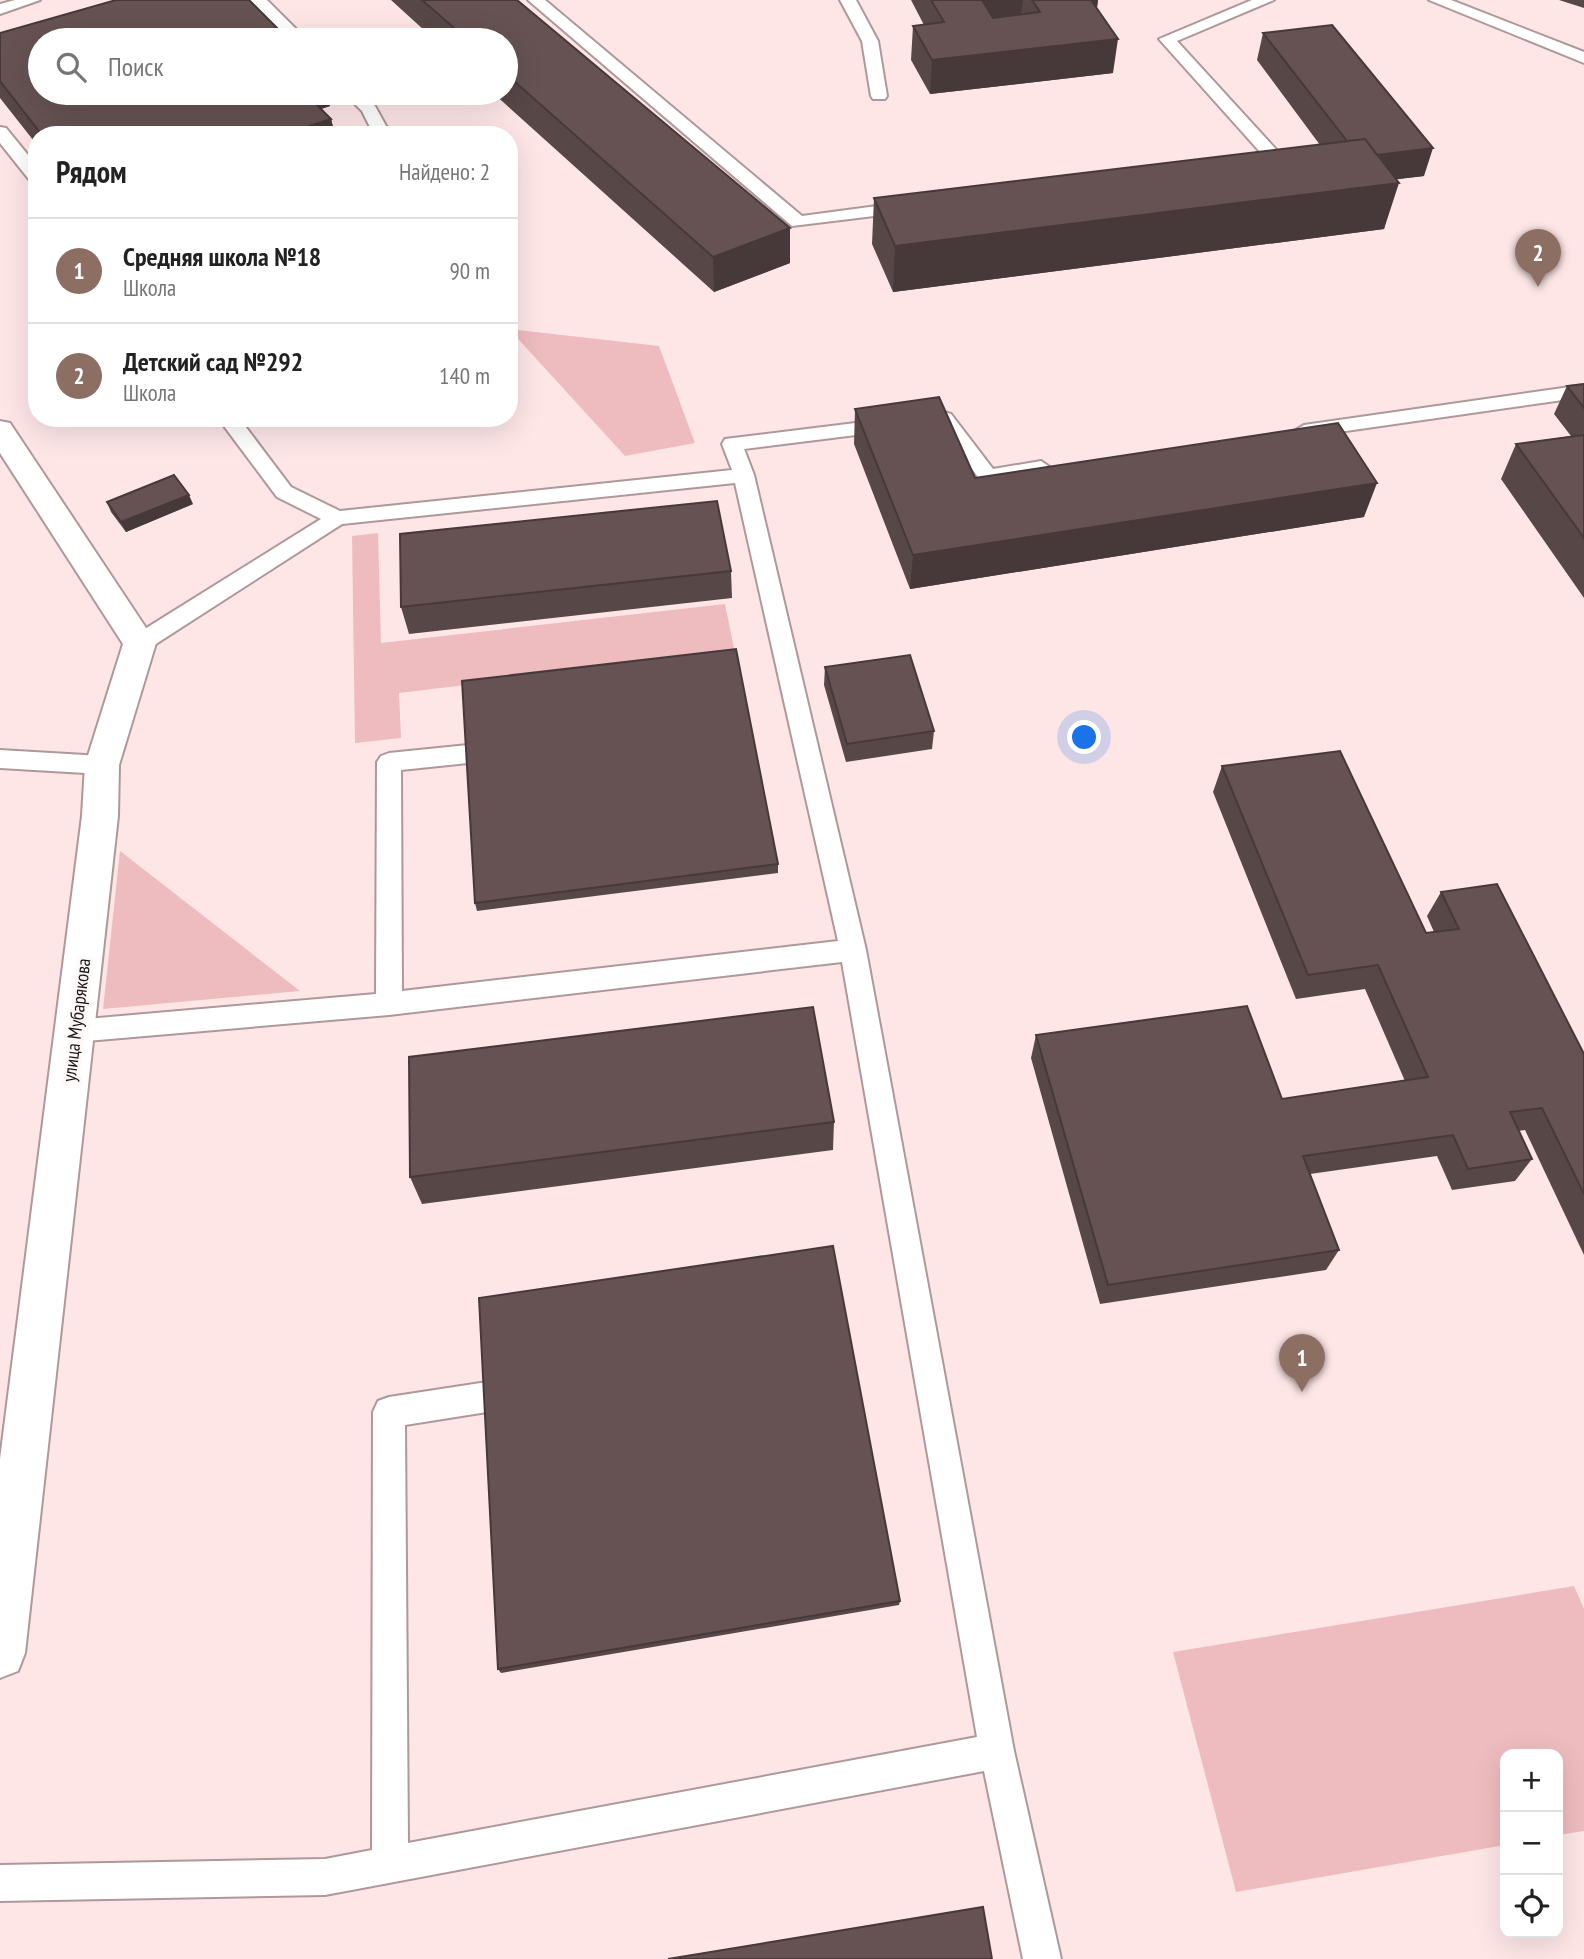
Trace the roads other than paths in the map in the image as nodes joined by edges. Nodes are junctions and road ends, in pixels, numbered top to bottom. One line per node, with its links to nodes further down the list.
1 (32, 0): 7 (lane)
2 (258, 0): 8 (lane)
3 (536, 0): 16 (lane)
4 (848, 0): 10 (lane)
5 (1266, 0): 14 (lane)
6 (1437, 0): 9 (lane)
7 (0, 9)
8 (287, 28)
9 (1584, 58)
10 (879, 96)
11 (365, 105): 12 (lane)
12 (378, 126)
13 (0, 132): 15 (lane)
14 (1233, 162)
15 (28, 167)
16 (920, 205)
17 (1584, 391): 20 (lane)
18 (235, 427): 23 (lane)
19 (0, 430): 24 (street)
20 (1288, 433)
21 (1056, 466): 22 (lane)
22 (744, 475): 23 (lane); 28 (lane)
23 (337, 518): 24 (lane)
24 (140, 643): 27 (street, улица Мубарякова)
25 (468, 754): 29 (lane)
26 (0, 760): 27 (lane)
27 (102, 765): 30 (street, улица Мубарякова)
28 (853, 950): 29 (lane); 33 (lane)
29 (389, 1004): 30 (lane)
30 (75, 1031): 32 (street, улица Мубарякова)
31 (487, 1397): 34 (lane)
32 (0, 1653)
33 (997, 1751): 34 (lane); 36 (lane)
34 (390, 1864): 35 (lane)
35 (0, 1883)
36 (1042, 1959)

